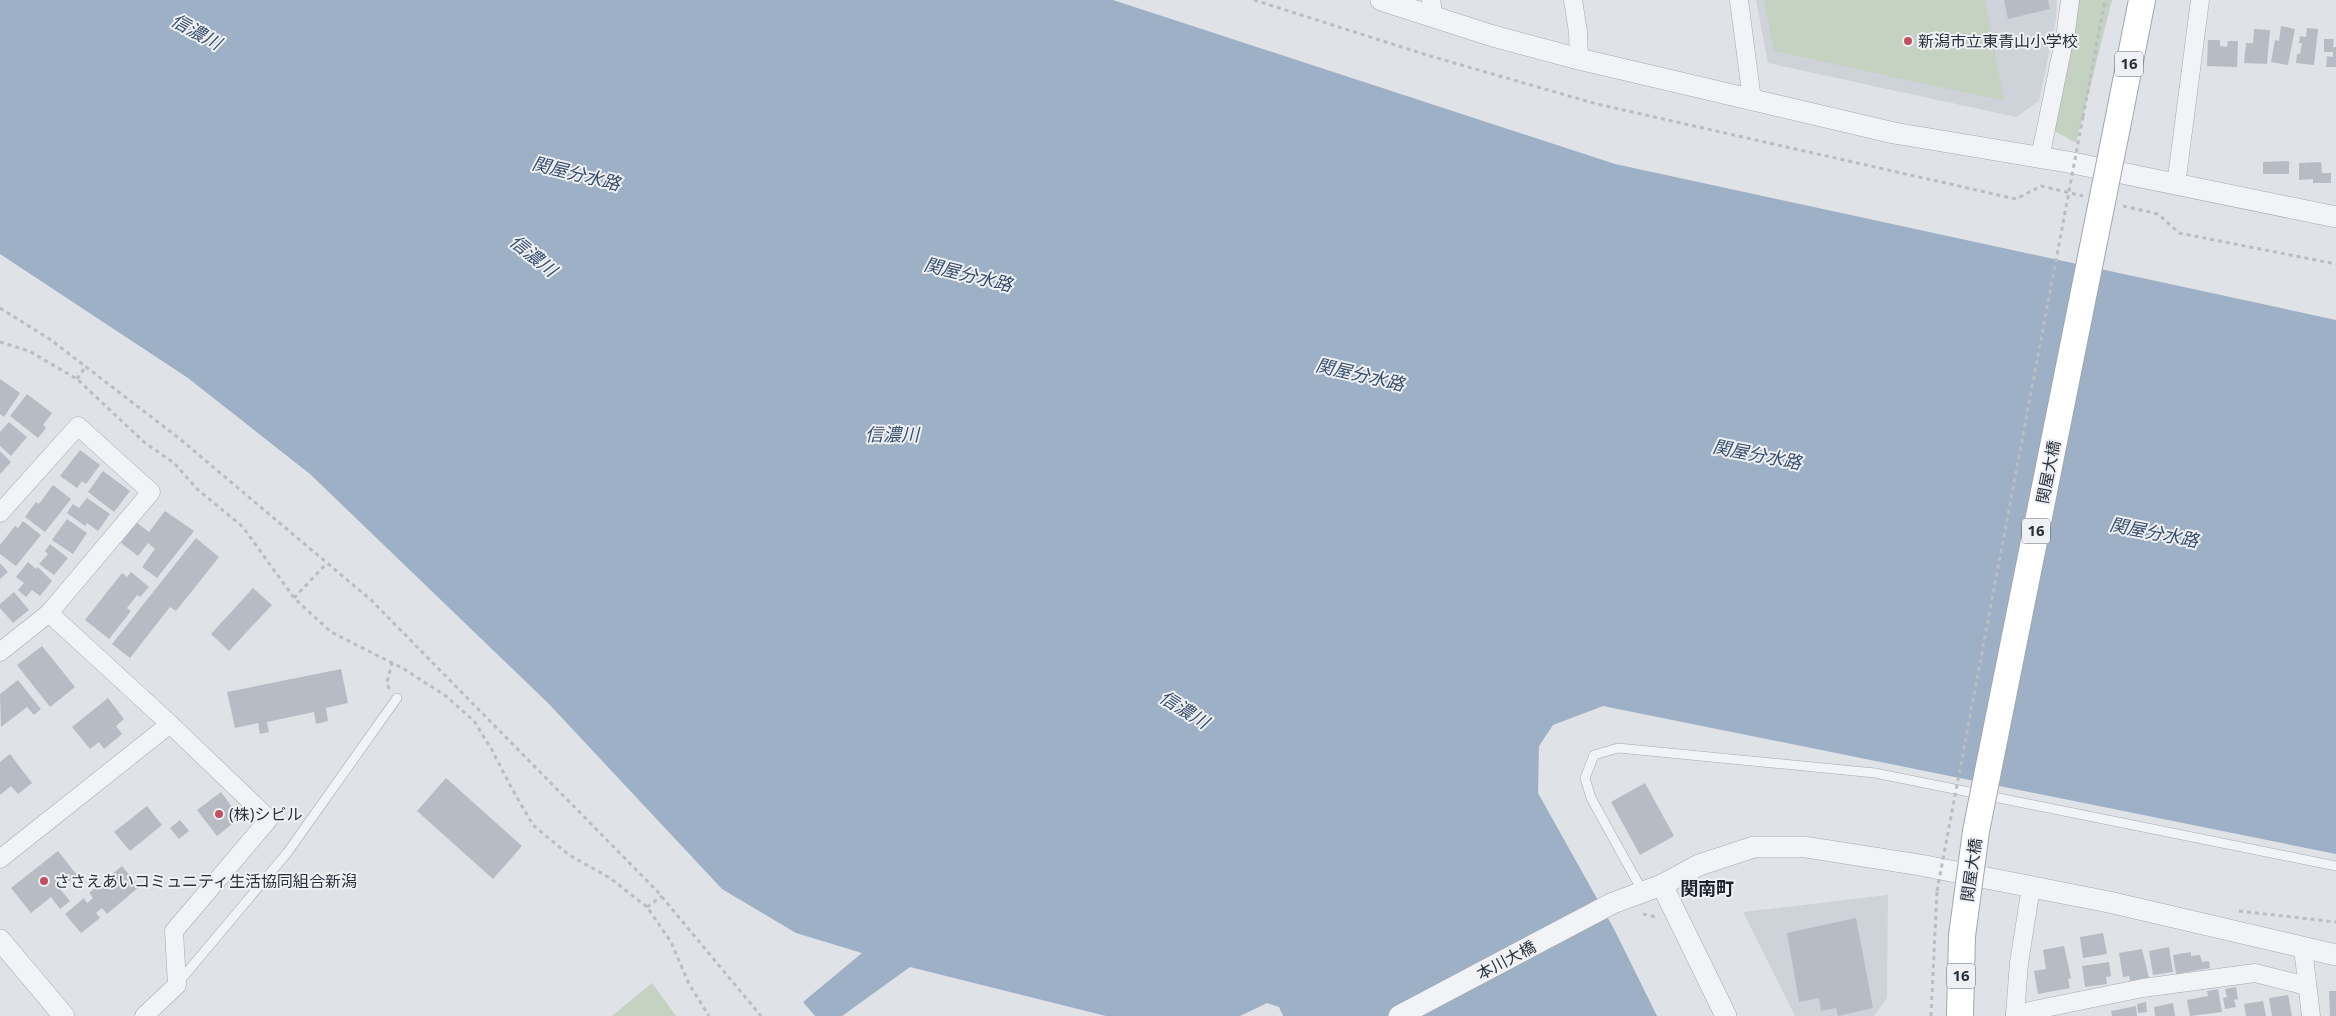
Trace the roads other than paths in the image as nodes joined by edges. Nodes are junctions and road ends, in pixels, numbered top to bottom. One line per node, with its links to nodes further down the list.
1 (1381, 0): 7 (street)
2 (1573, 0): 8 (street)
3 (1739, 0): 9 (street)
4 (2070, 0): 10 (street)
5 (2142, 0): 32 (main road, 関屋大橋 / 16, bridge)
6 (2200, 0): 11 (street)
7 (1433, 8): 8 (street)
8 (1579, 59): 9 (street)
9 (1752, 100): 10 (street)
10 (2040, 158): 11 (street)
11 (2176, 185): 12 (street)
12 (2336, 217)
13 (0, 513): 14 (street)
14 (49, 613): 15 (street); 17 (street)
15 (0, 652)
16 (397, 698): 25 (lane)
17 (170, 724): 18 (street); 25 (street)
18 (0, 859)
19 (2336, 866): 21 (lane)
20 (2031, 887): 21 (street, 本川大橋); 23 (street, 本川大橋); 27 (street)
21 (1652, 888): 30 (street, 本川大橋); 31 (street)
22 (0, 940): 28 (street)
23 (2303, 948): 24 (street, 本川大橋); 26 (street)
24 (2336, 955)
25 (176, 985): 29 (street)
26 (2307, 986): 27 (street); 33 (street)
27 (2015, 1015)
28 (64, 1016)
29 (144, 1016)
30 (1399, 1016)
31 (1726, 1016)
32 (1960, 1016)
33 (2311, 1016)

